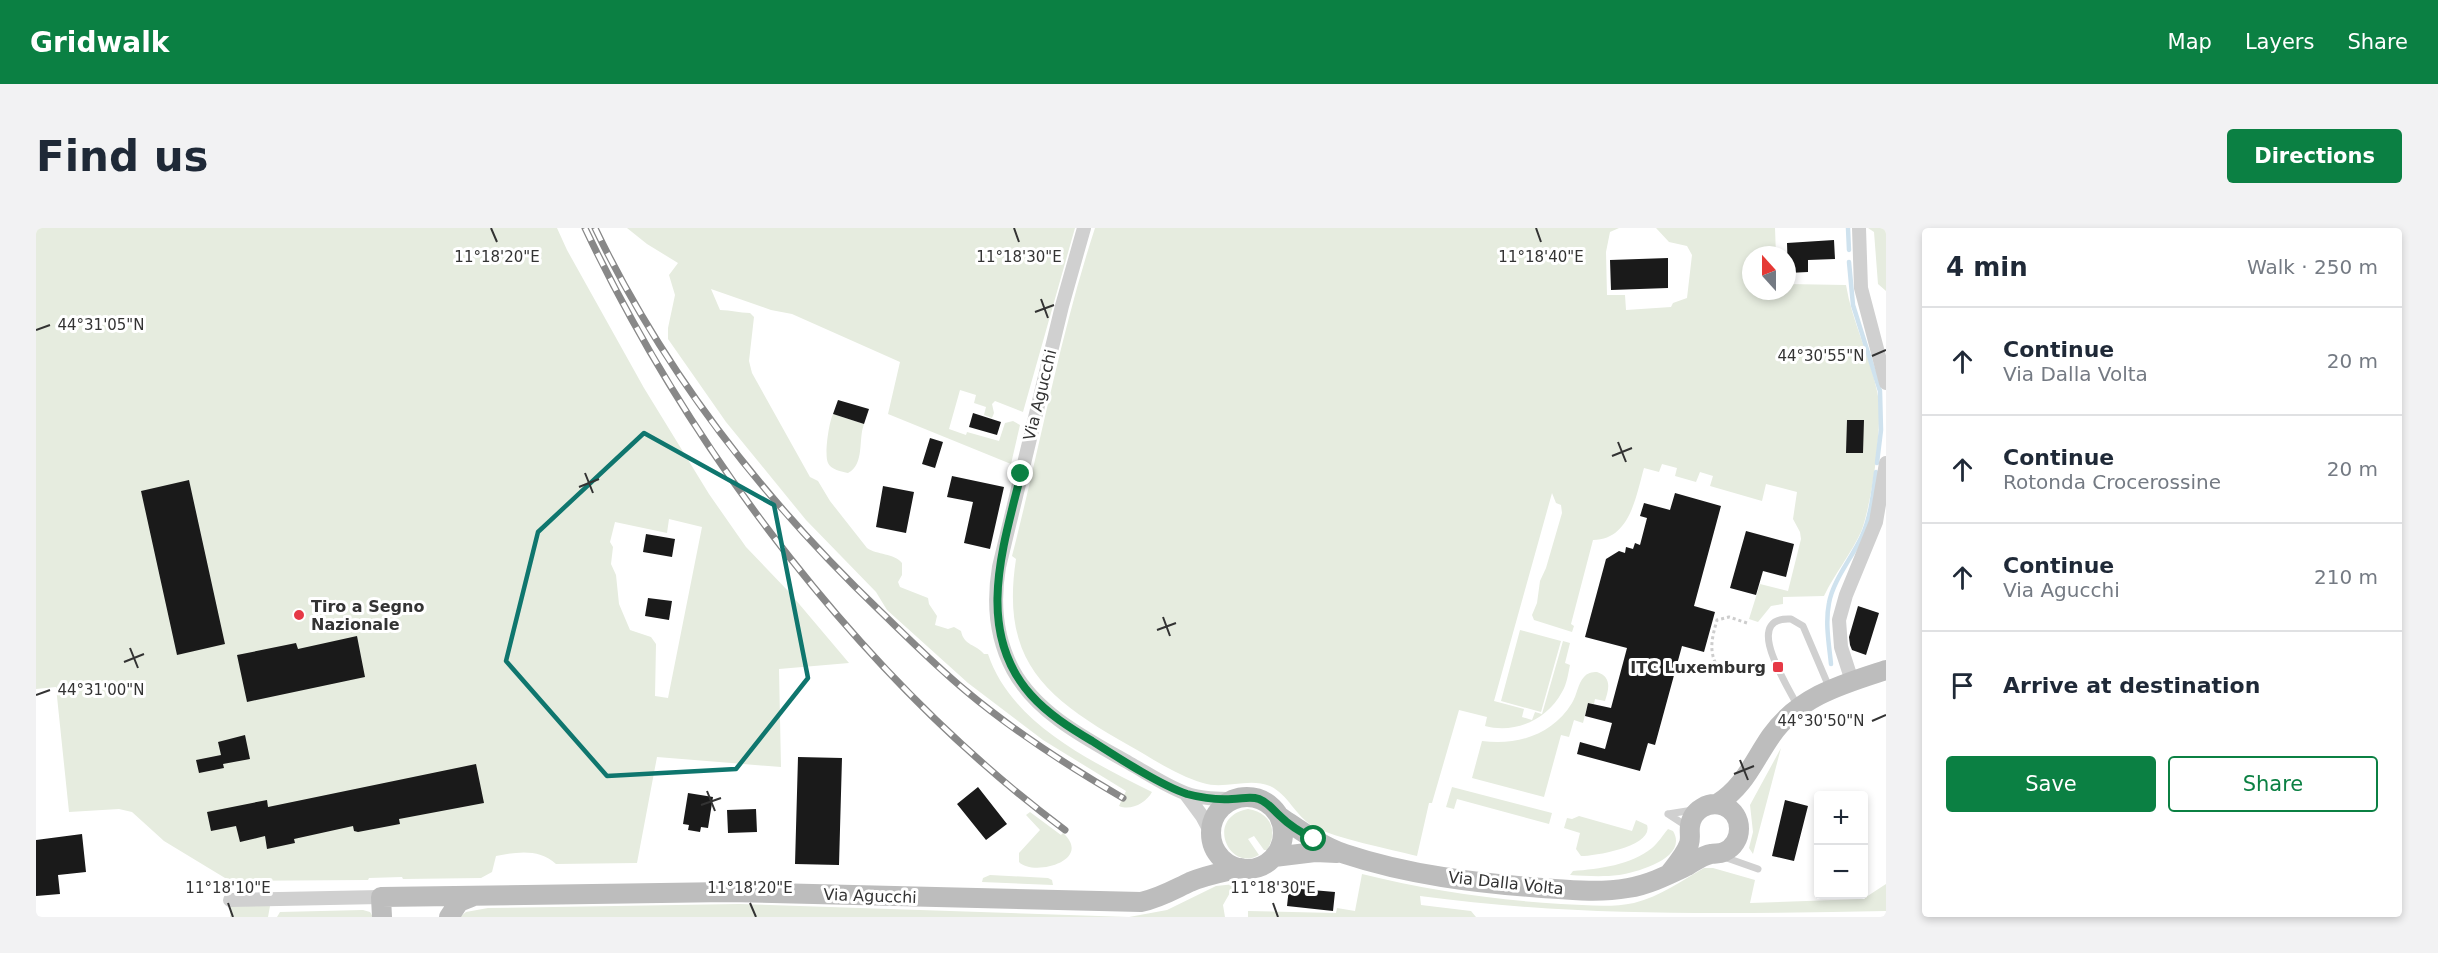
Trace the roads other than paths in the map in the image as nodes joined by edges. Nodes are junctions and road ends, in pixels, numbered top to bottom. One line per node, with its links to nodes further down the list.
1 (1084, 228): 10 (street, Via Agucchi)
2 (1859, 228): 3 (street)
3 (1886, 383)
4 (1886, 463): 6 (street)
5 (1886, 670): 6 (street)
6 (1852, 681): 7 (street)
7 (1830, 689): 8 (street); 8 (lane)
8 (1798, 708): 9 (street)
9 (1744, 780): 12 (street); 14 (street)
10 (1185, 793): 11 (street, Via Agucchi); 16 (street, Via Agucchi)
11 (1235, 799): 13 (street); 16 (street)
12 (1709, 806): 14 (street); 15 (street)
13 (1279, 816): 18 (street, Via Dalla Volta); 20 (street)
14 (1737, 817): 17 (street)
15 (1690, 831): 19 (street); 24 (street)
16 (1212, 838): 22 (street); 25 (street, Via Agucchi)
17 (1738, 849): 19 (street, Via Dalla Volta); 21 (lane)
18 (1344, 854): 20 (street, Via Dalla Volta); 24 (street, Via Dalla Volta)
19 (1713, 854): 21 (lane); 24 (street, Via Dalla Volta)
20 (1274, 857): 22 (street)
21 (1749, 865): 23 (lane)
22 (1241, 868): 25 (street, Via Agucchi)
23 (1758, 869)
24 (1669, 874)
25 (1190, 882): 27 (street, Via Agucchi)
26 (427, 896): 27 (street, Via Agucchi); 28 (street, Via Agucchi); 31 (street)
27 (474, 896): 31 (street)
28 (381, 897): 29 (street, Via Agucchi); 30 (street)
29 (230, 900)
30 (382, 917)
31 (448, 917)

